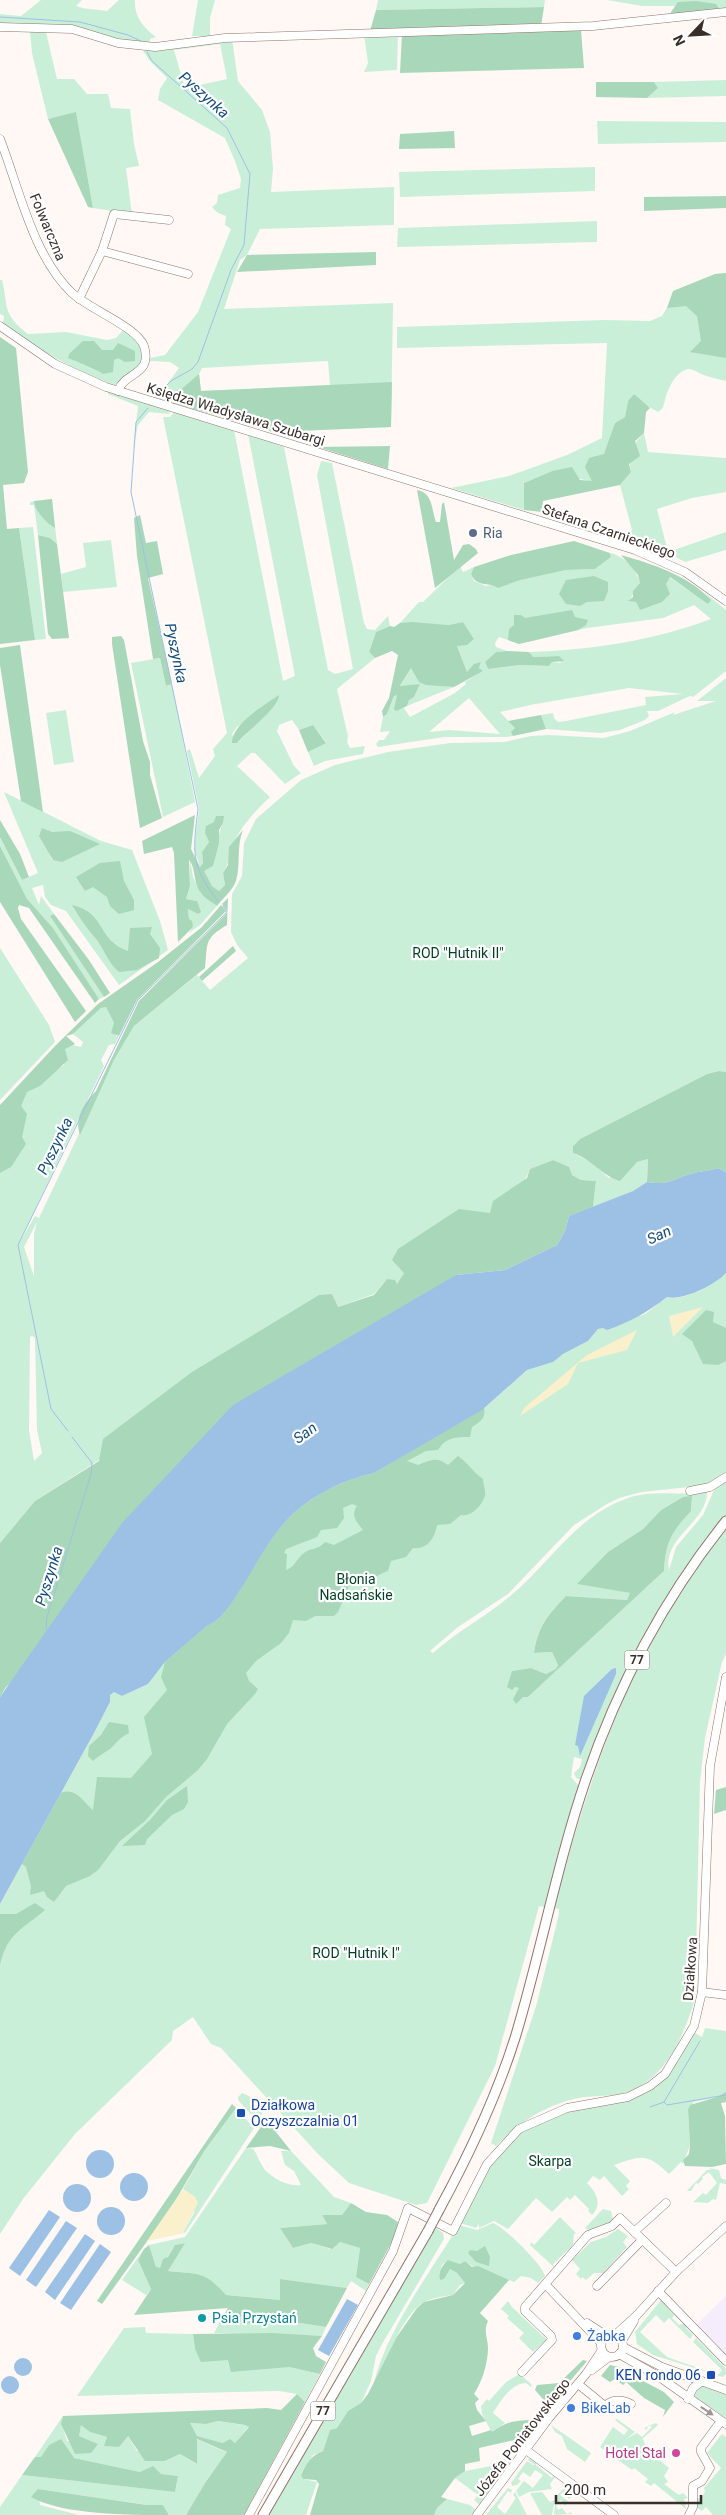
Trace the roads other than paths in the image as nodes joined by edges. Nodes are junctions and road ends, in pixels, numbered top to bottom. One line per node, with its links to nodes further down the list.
1 (726, 12): 2 (street)
2 (0, 27)
3 (0, 139): 7 (street, Folwarczna)
4 (169, 220): 5 (street)
5 (102, 251): 6 (street); 7 (street)
6 (188, 274)
7 (79, 299): 9 (street, Folwarczna)
8 (0, 326): 9 (street, Księdza Władysława Szubargi)
9 (118, 391): 10 (street, Księdza Władysława Szubargi)
10 (475, 501): 11 (street, Stefana Czarnieckiego)
11 (726, 601)
12 (726, 1478): 13 (street)
13 (690, 1490)
14 (726, 1520): 46 (main road, 77, bridge)
15 (726, 1677): 16 (street, Działkowa)
16 (702, 1992): 17 (street); 45 (street, Działkowa)
17 (726, 1995)
18 (666, 2203): 20 (street)
19 (726, 2226): 22 (street)
20 (634, 2232): 21 (street); 23 (street)
21 (642, 2240): 22 (street); 24 (street)
22 (676, 2272): 25 (street)
23 (546, 2285): 27 (street); 35 (street)
24 (597, 2286)
25 (658, 2291): 26 (street); 34 (street)
26 (637, 2315): 28 (street); 29 (street)
27 (581, 2320): 29 (street); 30 (street)
28 (630, 2328): 31 (street); 32 (street)
29 (611, 2335): 30 (street, Józefa Poniatowskiego); 31 (street)
30 (602, 2346): 33 (street); 36 (street, Józefa Poniatowskiego)
31 (621, 2347): 32 (street); 33 (street); 40 (street)
32 (636, 2354): 37 (street)
33 (609, 2356): 36 (street, Józefa Poniatowskiego)
34 (726, 2361)
35 (522, 2372)
36 (586, 2374): 38 (street, Józefa Poniatowskiego)
37 (702, 2381): 39 (street); 40 (street)
38 (578, 2384): 41 (street); 43 (street, Józefa Poniatowskiego)
39 (726, 2390)
40 (688, 2398): 42 (street, one-way to 42)
41 (631, 2404)
42 (724, 2422): 48 (street)
43 (526, 2450): 44 (street); 47 (street, Józefa Poniatowskiego)
44 (610, 2514)
45 (249, 2515)
46 (263, 2515)
47 (477, 2515)
48 (689, 2515)

